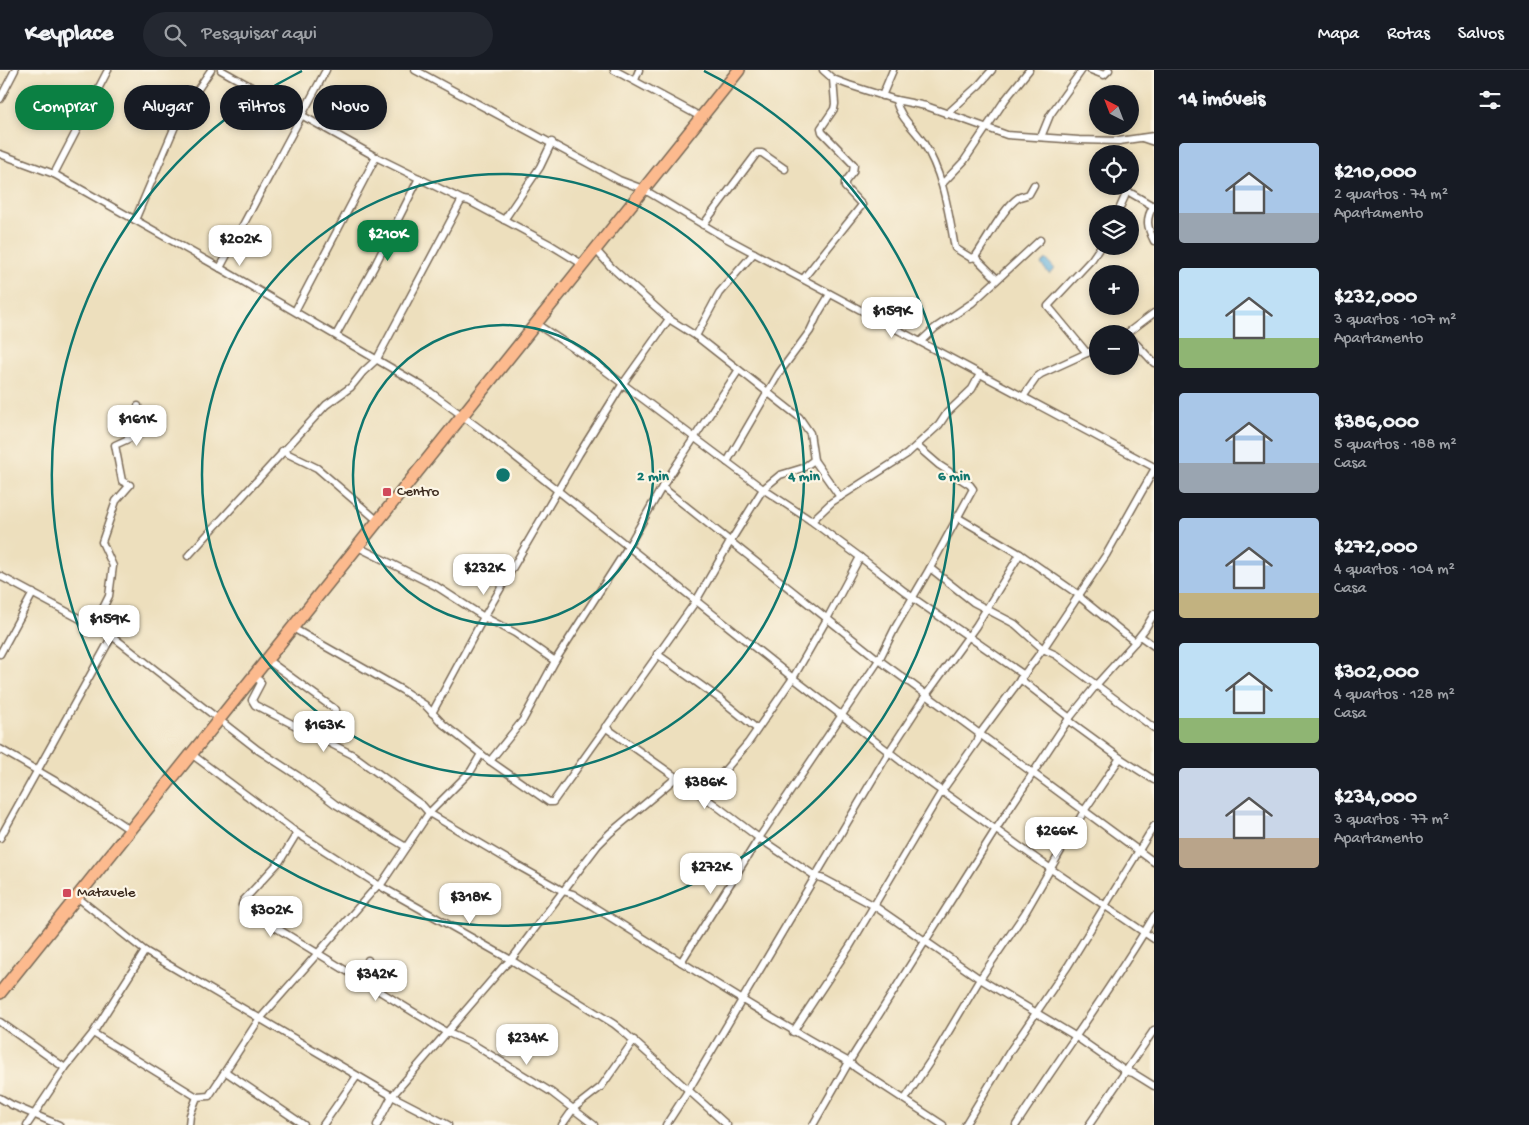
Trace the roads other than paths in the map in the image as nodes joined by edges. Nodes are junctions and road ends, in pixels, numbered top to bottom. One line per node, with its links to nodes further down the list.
1 (15, 70): 21 (street)
2 (108, 70): 37 (street)
3 (211, 70): 45 (street)
4 (221, 70): 19 (street)
5 (326, 70): 23 (street)
6 (414, 70): 32 (street)
7 (614, 70): 18 (street)
8 (639, 70): 18 (street)
9 (739, 70): 26 (highway)
10 (823, 70): 17 (street)
11 (893, 70): 20 (street)
12 (992, 70): 24 (street)
13 (1029, 70): 27 (street)
14 (1082, 70): 30 (street)
15 (1091, 70): 16 (street)
16 (1109, 70)
17 (833, 79): 20 (street); 57 (street)
18 (635, 80): 26 (street)
19 (248, 85)
20 (882, 96): 22 (street)
21 (0, 99)
22 (896, 100): 24 (street); 39 (street)
23 (303, 111)
24 (947, 114): 27 (street)
25 (303, 116): 35 (street)
26 (701, 117): 41 (highway)
27 (986, 129): 30 (street); 39 (street)
28 (293, 130): 55 (street)
29 (1154, 136): 31 (street)
30 (1041, 137): 31 (street)
31 (1141, 138): 33 (street)
32 (552, 142): 41 (street); 46 (street)
33 (1154, 142)
34 (0, 154): 37 (street)
35 (376, 157): 38 (street); 59 (street)
36 (784, 169): 47 (street)
37 (54, 174): 45 (street)
38 (419, 178): 42 (street); 64 (street)
39 (943, 183): 53 (street)
40 (1034, 185): 53 (street)
41 (643, 189): 47 (street); 50 (highway)
42 (463, 200): 46 (street); 69 (street)
43 (1121, 205): 44 (street)
44 (1153, 205): 49 (street)
45 (135, 220): 55 (street)
46 (504, 220): 54 (street)
47 (703, 225): 51 (street)
48 (1040, 240): 56 (street)
49 (1154, 242)
50 (595, 250): 54 (highway); 61 (street)
51 (754, 253): 57 (street); 65 (street)
52 (1094, 255): 68 (street)
53 (975, 257): 56 (street)
54 (582, 264): 62 (highway)
55 (220, 268): 59 (street)
56 (996, 278): 66 (street)
57 (803, 279): 58 (street)
58 (830, 294): 66 (street); 74 (street)
59 (295, 311): 64 (street)
60 (1154, 313): 63 (street)
61 (669, 319): 65 (street); 73 (street)
62 (535, 323): 73 (street); 77 (highway)
63 (1139, 325)
64 (336, 335): 69 (street)
65 (696, 336): 71 (street)
66 (921, 342): 72 (street)
67 (1139, 347): 70 (street)
68 (1087, 353): 75 (street)
69 (377, 359): 77 (street); 82 (street)
70 (1154, 363)
71 (738, 371): 74 (street); 80 (street)
72 (980, 374): 75 (street); 81 (street)
73 (622, 385): 80 (street); 88 (street)
74 (768, 393): 83 (street); 84 (street)
75 (1023, 397): 85 (street)
76 (138, 406): 79 (street)
77 (462, 415): 88 (street); 91 (highway)
78 (150, 429): 79 (street)
79 (138, 435): 109 (street)
80 (693, 438): 84 (street); 86 (street)
81 (917, 446): 89 (street); 90 (street)
82 (282, 451): 91 (street); 97 (street)
83 (814, 460): 87 (street); 89 (street)
84 (727, 462): 87 (street)
85 (1154, 469): 102 (street)
86 (662, 487): 93 (street); 95 (street)
87 (763, 489): 92 (street); 93 (street)
88 (557, 490): 95 (street); 107 (street)
89 (840, 497): 92 (street)
90 (957, 517): 96 (street); 99 (street)
91 (377, 520): 94 (highway)
92 (810, 520): 98 (street)
93 (730, 542): 104 (street); 108 (street)
94 (356, 546): 107 (street); 110 (highway)
95 (628, 547): 104 (street); 121 (street)
96 (1020, 554): 102 (street); 105 (street)
97 (188, 556)
98 (860, 557): 103 (street); 108 (street)
99 (930, 568): 103 (street); 105 (street)
100 (0, 576): 101 (street)
101 (33, 594): 109 (street); 117 (street)
102 (1079, 595): 114 (street); 116 (street)
103 (912, 598): 112 (street); 120 (street)
104 (696, 601): 118 (street); 124 (street)
105 (986, 610): 112 (street); 116 (street)
106 (1154, 614): 113 (street)
107 (484, 617): 121 (street); 128 (street)
108 (827, 619): 120 (street); 124 (street)
109 (94, 626): 111 (street)
110 (291, 628): 119 (highway); 128 (street)
111 (112, 636): 130 (street); 142 (street)
112 (968, 636): 123 (street); 126 (street)
113 (1140, 636): 114 (street); 115 (street)
114 (1135, 642): 125 (street)
115 (1154, 646)
116 (1043, 648): 123 (street); 125 (street)
117 (0, 654)
118 (657, 654): 132 (street); 134 (street)
119 (266, 658): 122 (highway); 127 (street)
120 (879, 660): 126 (street); 129 (street)
121 (555, 661): 141 (street)
122 (254, 676): 130 (highway); 149 (street)
123 (1022, 677): 131 (street); 135 (street)
124 (793, 678): 129 (street); 134 (street)
125 (1097, 684): 131 (street); 133 (street)
126 (926, 695): 135 (street); 137 (street)
127 (336, 710)
128 (432, 713): 139 (street)
129 (841, 715): 137 (street); 155 (street)
130 (218, 719): 138 (highway); 156 (street)
131 (1069, 719): 140 (street); 143 (street)
132 (606, 728): 141 (street); 144 (street)
133 (1154, 728)
134 (757, 729): 147 (street)
135 (979, 735): 143 (street); 146 (street)
136 (0, 749): 142 (street)
137 (889, 752): 146 (street); 160 (street)
138 (190, 754): 152 (highway); 153 (street)
139 (481, 754): 141 (street); 149 (street)
140 (1120, 758): 145 (street); 148 (street)
141 (490, 761)
142 (37, 770): 152 (street); 154 (street)
143 (1032, 774): 148 (street); 151 (street)
144 (677, 778): 147 (street); 162 (street)
145 (1154, 780)
146 (942, 791): 151 (street); 165 (street)
147 (703, 796): 155 (street)
148 (1084, 811): 157 (street); 159 (street)
149 (429, 813): 156 (street); 162 (street)
150 (1154, 826): 157 (street)
151 (996, 829): 159 (street); 169 (street)
152 (130, 830): 163 (highway)
153 (297, 834): 161 (street); 171 (street)
154 (0, 838)
155 (759, 838): 160 (street); 174 (street)
156 (406, 847): 161 (street)
157 (1138, 851): 158 (street); 164 (street)
158 (1154, 862)
159 (1051, 869): 164 (street); 175 (street)
160 (815, 876): 165 (street); 178 (street)
161 (379, 885): 171 (street); 173 (street)
162 (563, 891): 173 (street); 174 (street)
163 (77, 897): 170 (street); 177 (highway)
164 (1104, 905): 167 (street); 179 (street)
165 (873, 906): 169 (street); 184 (street)
166 (1154, 916): 167 (street)
167 (1144, 933): 168 (street); 186 (street)
168 (1154, 939)
169 (926, 943): 175 (street); 188 (street)
170 (145, 951): 180 (street); 185 (street)
171 (317, 953): 176 (street); 180 (street)
172 (368, 960): 176 (street)
173 (511, 960): 183 (street); 187 (street)
174 (680, 962): 178 (street)
175 (980, 979): 179 (street); 198 (street)
176 (368, 985): 183 (street)
177 (2, 986)
178 (740, 1000): 184 (street); 194 (street)
179 (1036, 1011): 186 (street); 216 (street)
180 (260, 1018): 191 (street); 192 (street)
181 (0, 1022): 189 (street)
182 (1154, 1030): 190 (street)
183 (446, 1032): 195 (street); 199 (street)
184 (793, 1032): 188 (street)
185 (93, 1033): 189 (street); 196 (street)
186 (1075, 1036): 190 (street); 217 (street)
187 (634, 1040): 194 (street); 199 (street)
188 (849, 1062): 198 (street); 213 (street)
189 (65, 1068): 200 (street)
190 (1125, 1071): 193 (street); 218 (street)
191 (226, 1072): 196 (street); 205 (street)
192 (357, 1076): 195 (street); 206 (street)
193 (1154, 1086)
194 (688, 1090): 211 (street); 212 (street)
195 (392, 1096): 207 (street); 208 (street)
196 (197, 1097): 204 (street)
197 (0, 1098): 200 (street)
198 (905, 1099): 201 (street)
199 (574, 1108): 209 (street); 210 (street)
200 (35, 1114): 202 (street); 203 (street)
201 (934, 1118): 214 (street); 215 (street)
202 (27, 1125)
203 (59, 1125)
204 (189, 1125)
205 (304, 1125)
206 (323, 1125)
207 (377, 1125)
208 (448, 1125)
209 (562, 1125)
210 (594, 1125)
211 (666, 1125)
212 (726, 1125)
213 (813, 1125)
214 (929, 1125)
215 (944, 1125)
216 (965, 1125)
217 (1016, 1125)
218 (1089, 1125)

